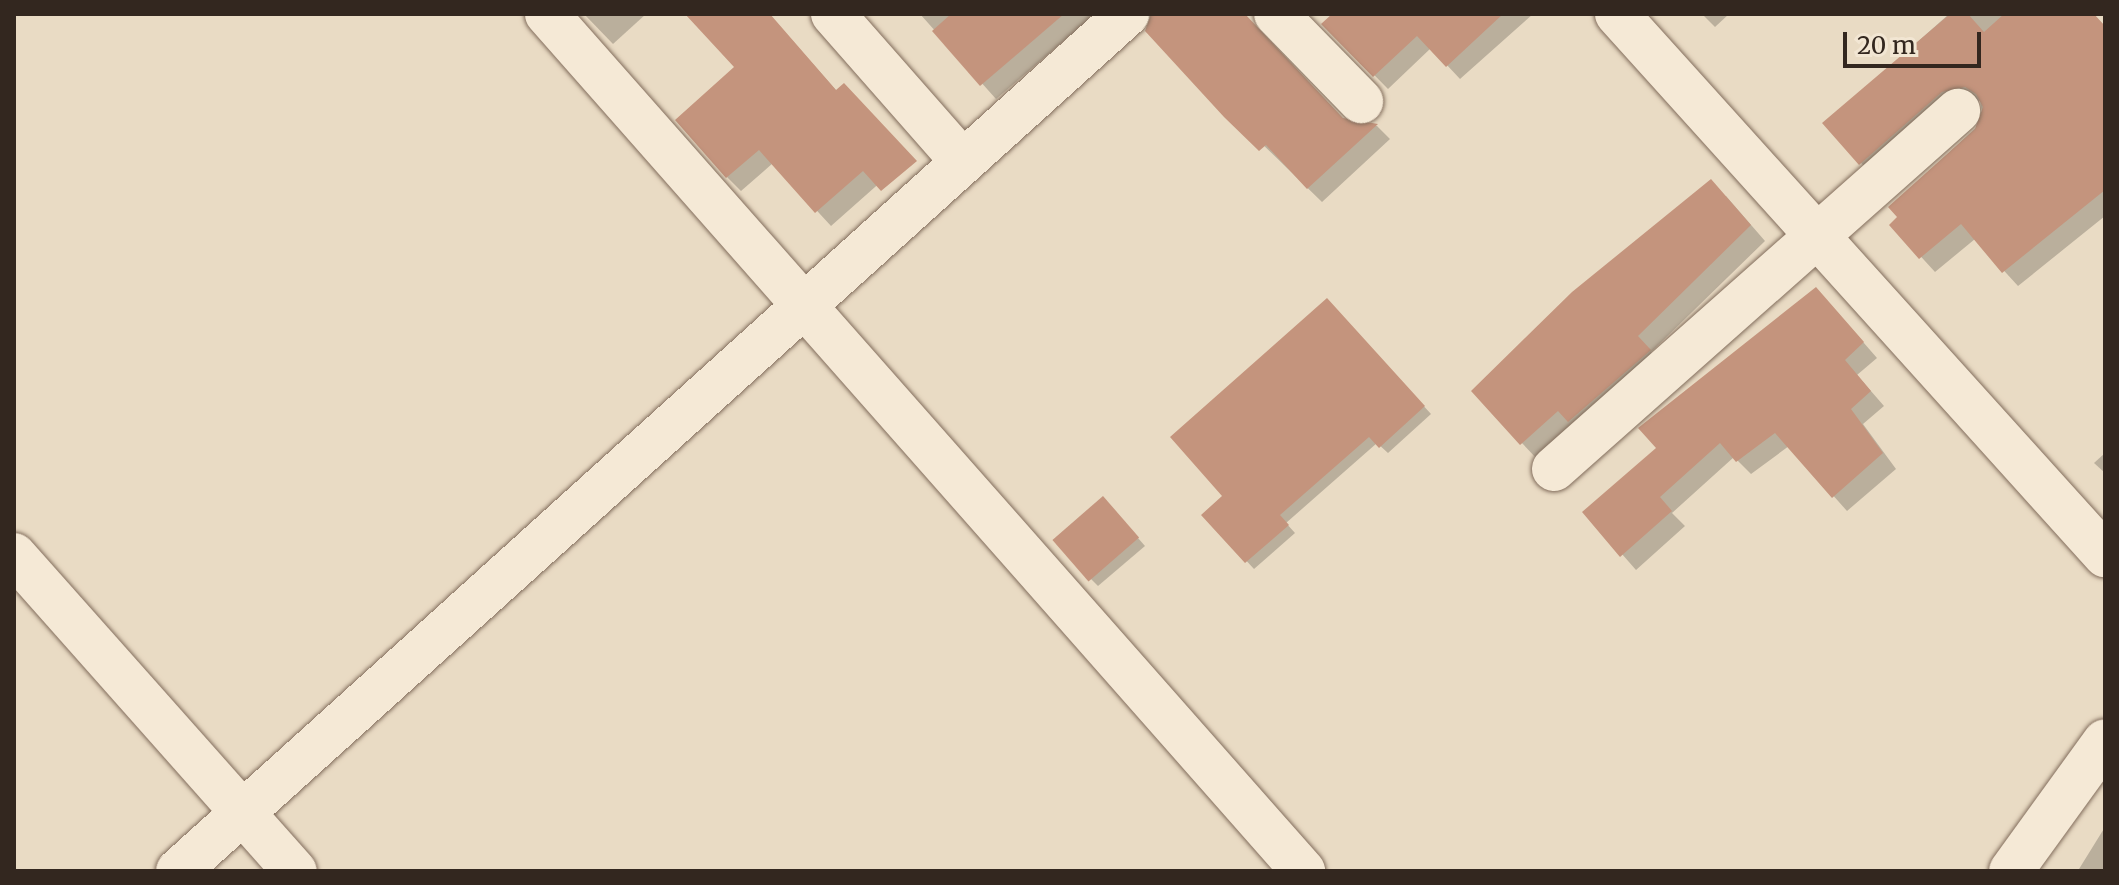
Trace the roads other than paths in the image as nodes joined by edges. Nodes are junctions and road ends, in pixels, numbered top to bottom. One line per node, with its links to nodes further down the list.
1 (547, 14): 10 (street)
2 (833, 14): 8 (street)
3 (1127, 14): 8 (street)
4 (1276, 14): 6 (street)
5 (1617, 14): 9 (street)
6 (1361, 101)
7 (1958, 111): 9 (street)
8 (962, 161): 10 (street)
9 (1817, 236): 11 (street); 13 (street)
10 (802, 306): 15 (street); 18 (street)
11 (1554, 469)
12 (14, 555): 15 (street)
13 (2105, 555)
14 (2105, 741): 19 (street)
15 (244, 813): 16 (street); 17 (street)
16 (178, 871)
17 (295, 871)
18 (1303, 871)
19 (2011, 871)

